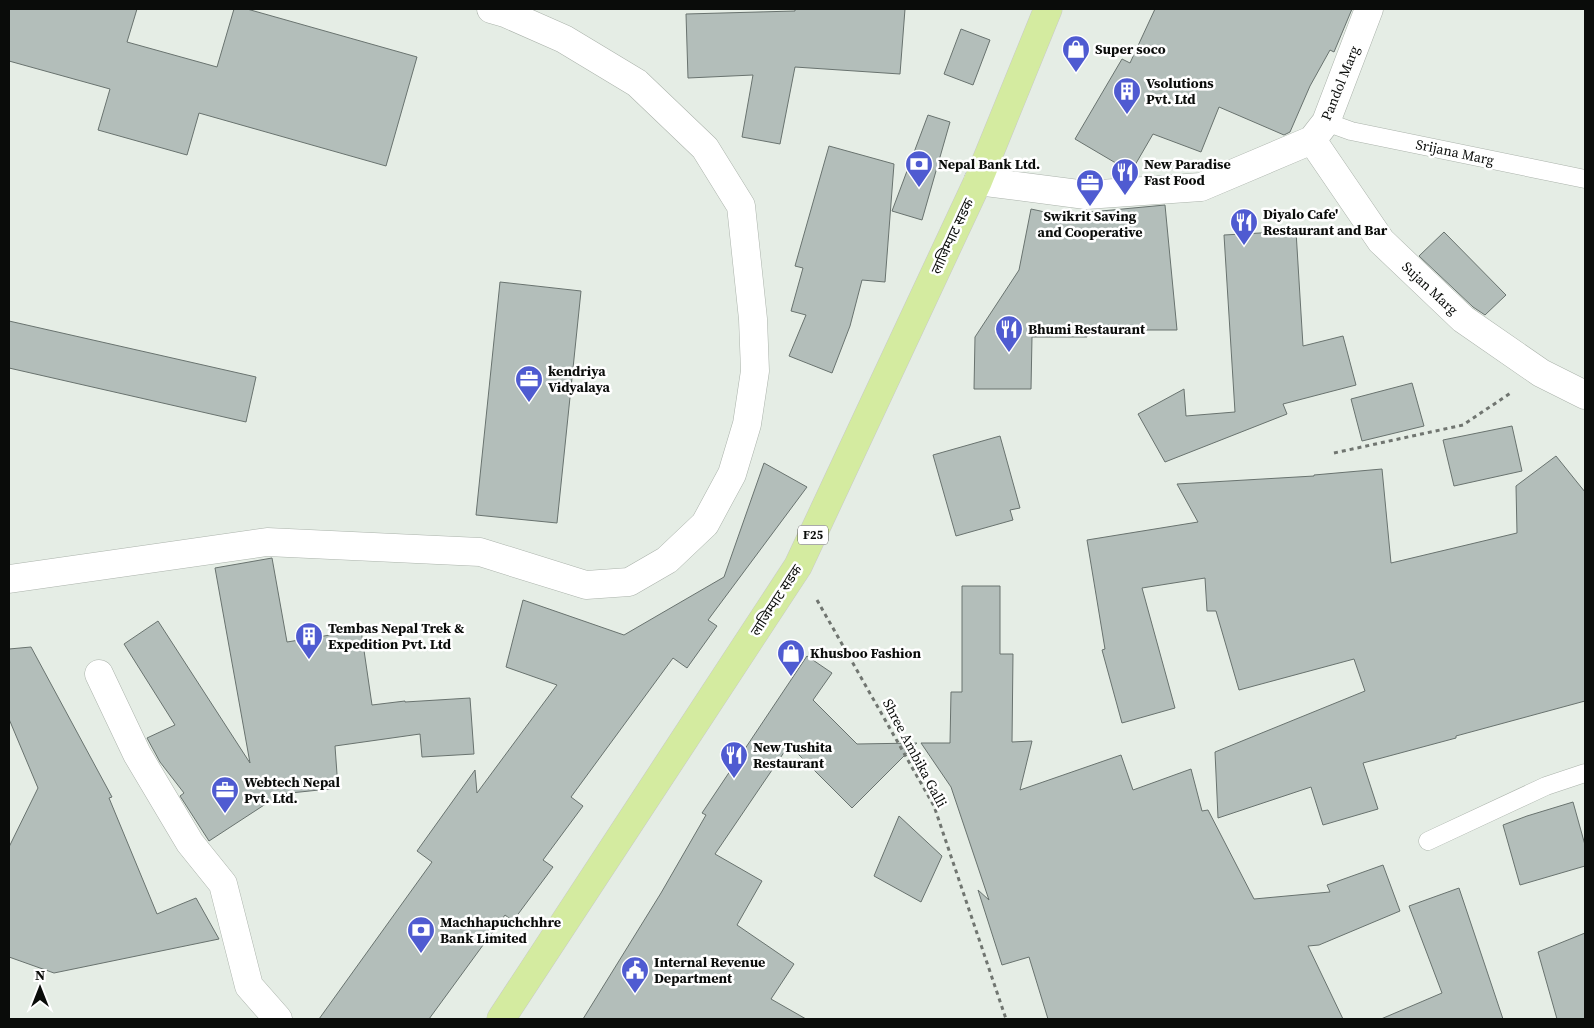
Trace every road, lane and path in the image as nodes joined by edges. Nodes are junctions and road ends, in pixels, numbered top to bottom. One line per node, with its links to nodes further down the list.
1 (491, 9): 11 (street)
2 (1048, 9): 6 (main road, लाजिम्पाट सडक / F25)
3 (1369, 9): 4 (street, Pandol Marg)
4 (1319, 131): 5 (lane, Srijana Marg); 6 (street); 7 (street, Sujan Marg)
5 (1585, 179)
6 (978, 181): 10 (main road, लाजिम्पाट सडक / F25)
7 (1541, 373): 8 (street, Sujan Marg); 9 (path)
8 (1585, 396)
9 (1334, 454)
10 (798, 566): 16 (main road, लाजिम्पाट सडक / F25); 17 (path, Shree Ambika Galli)
11 (9, 579)
12 (99, 674): 15 (street)
13 (1585, 773): 14 (lane)
14 (1428, 841)
15 (278, 1019)
16 (501, 1019)
17 (1006, 1019)

